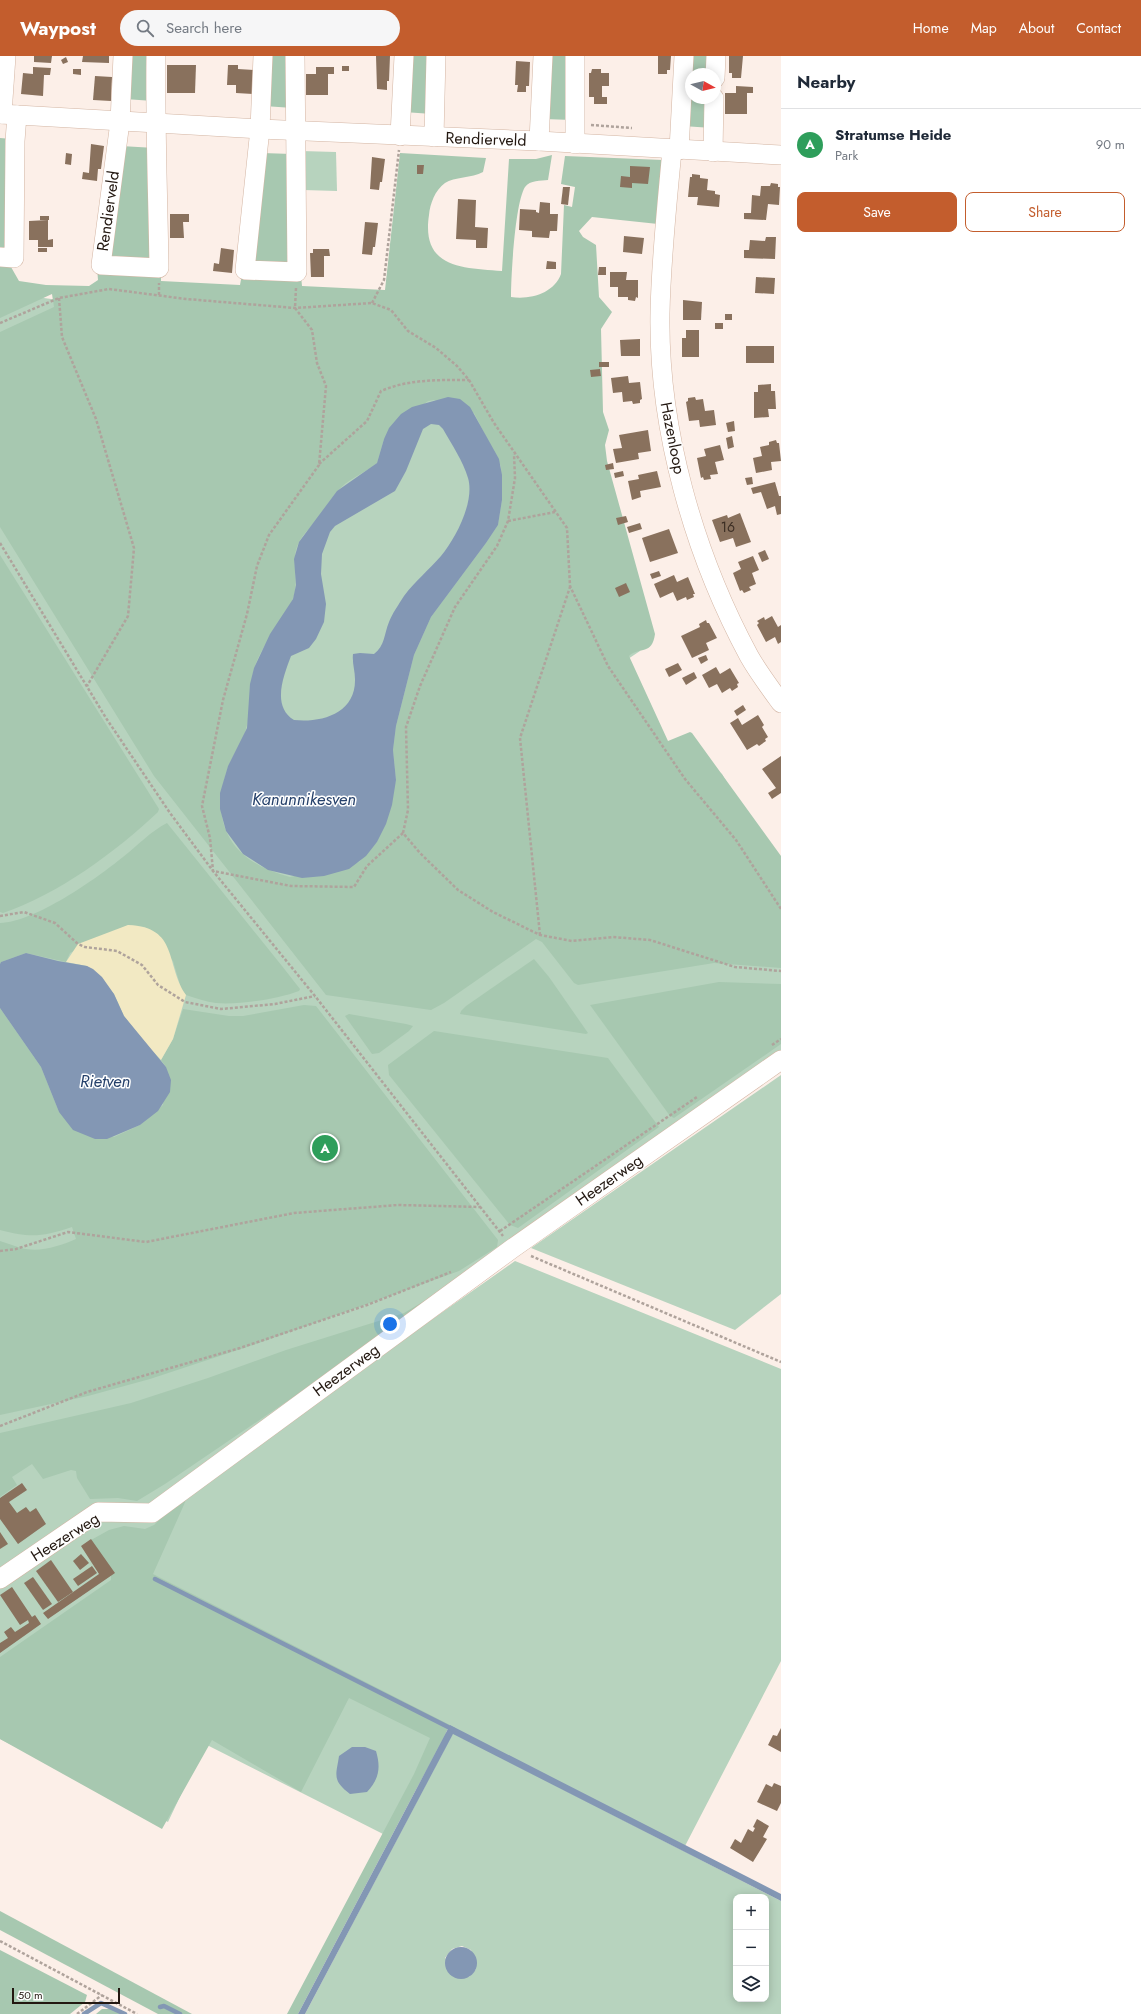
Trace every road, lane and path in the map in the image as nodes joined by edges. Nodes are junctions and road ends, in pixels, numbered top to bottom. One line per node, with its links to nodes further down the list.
1 (6, 56): 14 (street)
2 (123, 56): 15 (street, Rendierveld)
3 (156, 56): 16 (street, Rendierveld)
4 (263, 56): 19 (street)
5 (295, 56): 20 (street)
6 (404, 56): 21 (street)
7 (436, 56): 22 (street, Rendierveld)
8 (544, 56): 23 (street, Rendierveld)
9 (575, 56): 17 (street)
10 (684, 56): 25 (street)
11 (716, 56): 12 (street)
12 (715, 68)
13 (714, 104): 26 (street)
14 (7, 114): 15 (street, Rendierveld); 28 (street)
15 (120, 122): 16 (street, Rendierveld); 16 (street, Rendierveld)
16 (155, 124): 19 (street, Rendierveld)
17 (575, 124): 18 (path); 24 (street)
18 (635, 128)
19 (260, 129): 20 (street, Rendierveld); 20 (street)
20 (296, 131): 21 (street, Rendierveld)
21 (400, 136): 22 (street, Rendierveld); 30 (path)
22 (434, 137): 23 (street, Rendierveld)
23 (539, 141): 24 (street, Rendierveld)
24 (575, 144): 25 (street, Rendierveld)
25 (675, 150): 26 (street, Rendierveld); 41 (street, Hazenloop)
26 (713, 152): 27 (street, Rendierveld)
27 (781, 155)
28 (0, 257)
29 (59, 298): 31 (path); 32 (path); 40 (path)
30 (372, 303): 31 (path); 33 (path)
31 (295, 308): 35 (path)
32 (0, 323)
33 (469, 380): 34 (path); 35 (path)
34 (514, 454): 36 (path); 37 (path)
35 (319, 465): 43 (path)
36 (555, 512): 37 (path); 39 (path)
37 (508, 521): 42 (path)
38 (0, 543): 40 (path)
39 (570, 586): 44 (path); 46 (path)
40 (87, 686): 43 (path)
41 (781, 703)
42 (403, 833): 43 (path); 46 (path)
43 (213, 871): 48 (path)
44 (781, 908)
45 (0, 916): 48 (path)
46 (540, 935): 47 (path)
47 (781, 970)
48 (314, 996): 52 (path)
49 (781, 1039): 50 (path)
50 (775, 1054): 54 (street, Heezerweg)
51 (703, 1092): 53 (path)
52 (481, 1207): 53 (path); 55 (path)
53 (500, 1231): 54 (path)
54 (513, 1248): 57 (path); 59 (street, Heezerweg)
55 (0, 1251)
56 (454, 1271): 58 (path)
57 (781, 1362)
58 (0, 1426)
59 (0, 1579)
60 (0, 1941): 61 (path)
61 (102, 1995): 62 (path); 63 (path)
62 (77, 2014)
63 (137, 2014)

